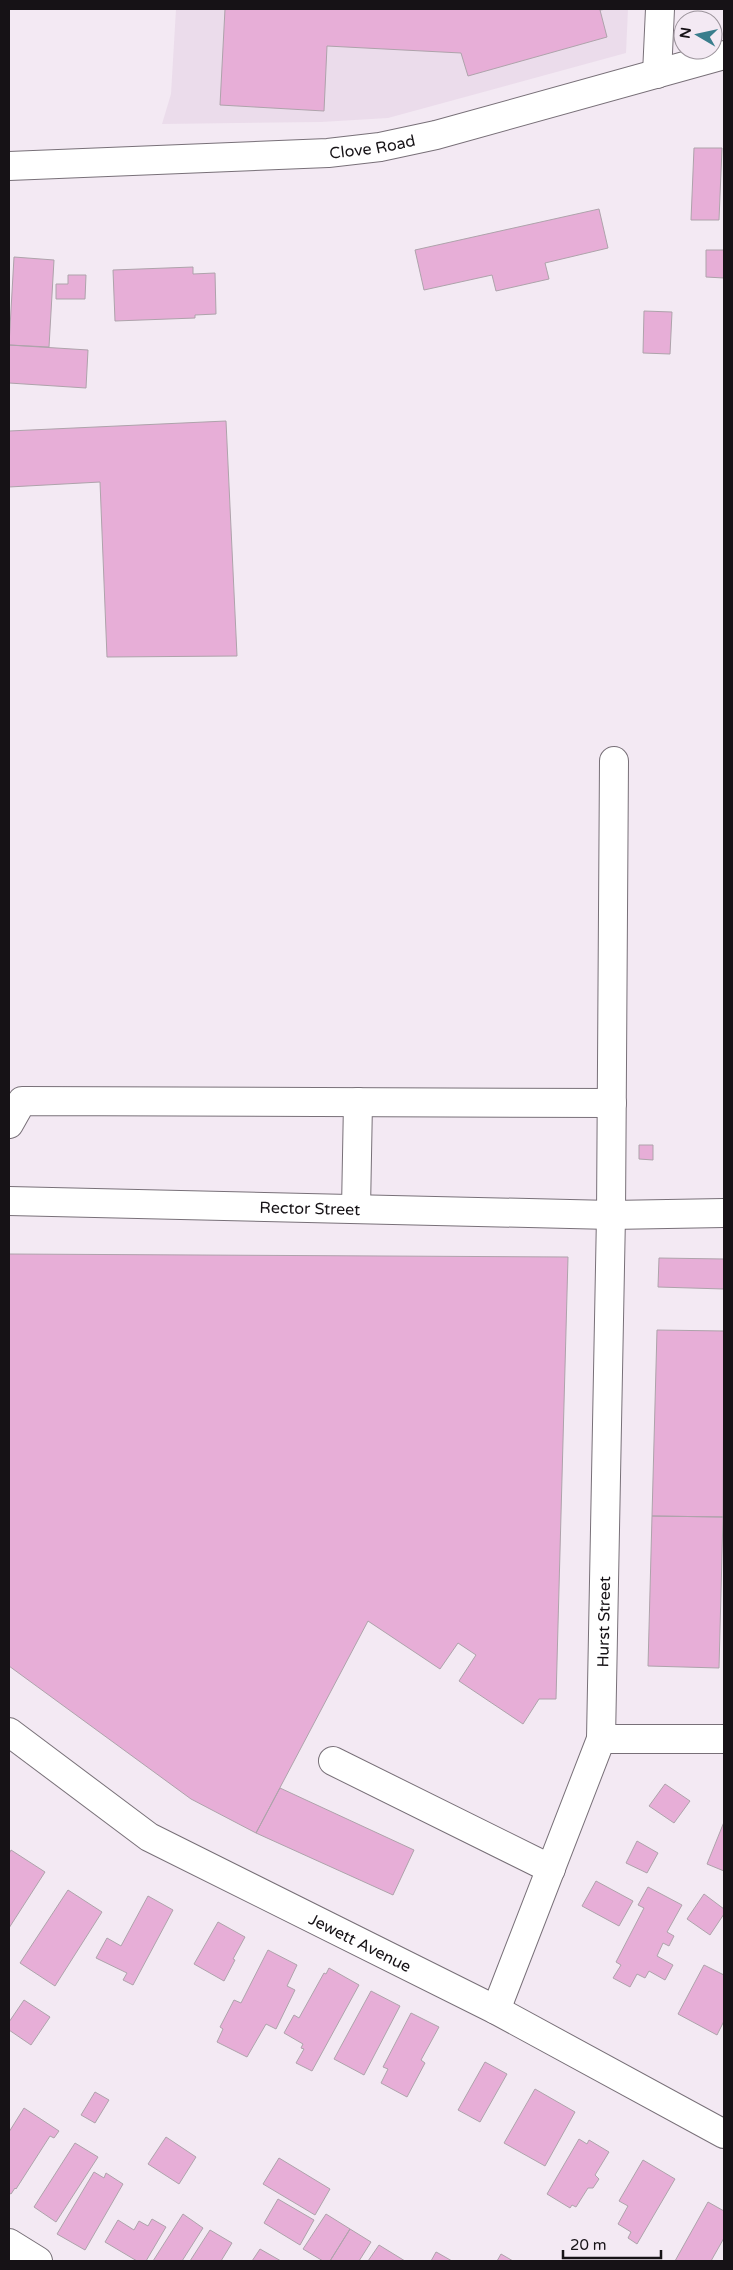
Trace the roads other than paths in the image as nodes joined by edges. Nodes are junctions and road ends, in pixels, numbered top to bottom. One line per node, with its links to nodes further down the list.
1 (660, 9): 3 (street)
2 (724, 55): 3 (street, Clove Road)
3 (657, 74): 4 (street, Clove Road)
4 (9, 166)
5 (614, 761): 7 (street, Hurst Street)
6 (358, 1102): 7 (street); 8 (street); 10 (street)
7 (612, 1103): 12 (street, Hurst Street)
8 (9, 1124)
9 (9, 1201): 10 (street, Rector Street)
10 (356, 1209): 12 (street, Rector Street)
11 (724, 1213): 12 (street, Rector Street)
12 (611, 1215): 14 (street, Hurst Street)
13 (9, 1732): 18 (street, Jewett Avenue)
14 (602, 1739): 15 (street); 17 (street, Hurst Street)
15 (724, 1739)
16 (333, 1761): 17 (street)
17 (551, 1869): 18 (street, Hurst Street)
18 (496, 2010): 19 (street, Jewett Avenue)
19 (724, 2134)
20 (9, 2243): 21 (street)
21 (36, 2261)

